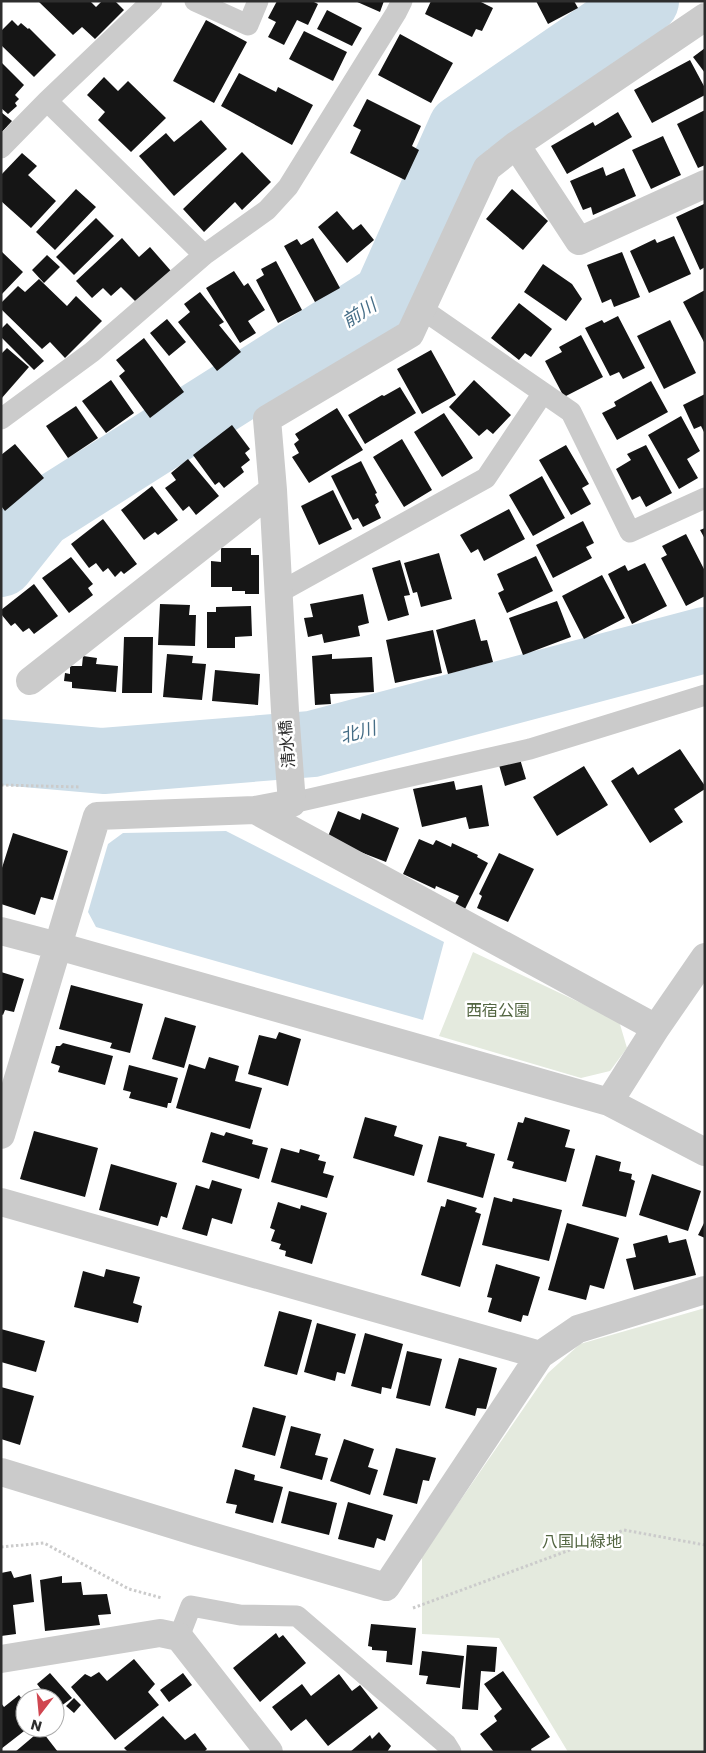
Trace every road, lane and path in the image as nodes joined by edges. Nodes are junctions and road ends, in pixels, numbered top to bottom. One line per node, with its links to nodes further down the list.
1 (152, 1): 6 (lane)
2 (195, 1): 3 (lane)
3 (258, 1)
4 (402, 1): 10 (lane)
5 (705, 17): 7 (street)
6 (47, 101): 8 (lane); 10 (lane)
7 (516, 145): 9 (street); 11 (street)
8 (1, 148)
9 (705, 184)
10 (204, 255): 13 (lane)
11 (422, 309): 12 (lane); 14 (street, 清水橋)
12 (543, 393): 15 (lane); 16 (lane)
13 (1, 419)
14 (273, 490): 16 (street, 清水橋); 17 (street)
15 (705, 498)
16 (278, 593): 20 (street, 清水橋)
17 (30, 681)
18 (705, 695): 20 (lane)
19 (1, 784): 22 (path)
20 (291, 790): 21 (street)
21 (255, 810): 22 (street); 26 (street)
22 (97, 816): 24 (street)
23 (1, 931): 24 (street)
24 (58, 946): 27 (street); 28 (street)
25 (705, 956): 26 (street)
26 (656, 1028): 27 (street)
27 (609, 1102): 29 (street)
28 (1, 1135)
29 (705, 1152)
30 (1, 1202): 32 (street)
31 (705, 1290): 32 (street)
32 (540, 1354): 33 (street)
33 (1, 1472)
34 (705, 1545): 37 (path)
35 (1, 1547): 36 (path)
36 (191, 1606): 38 (lane); 41 (lane)
37 (413, 1608)
38 (179, 1637): 39 (street); 40 (street)
39 (1, 1659)
40 (269, 1752)
41 (451, 1752)

